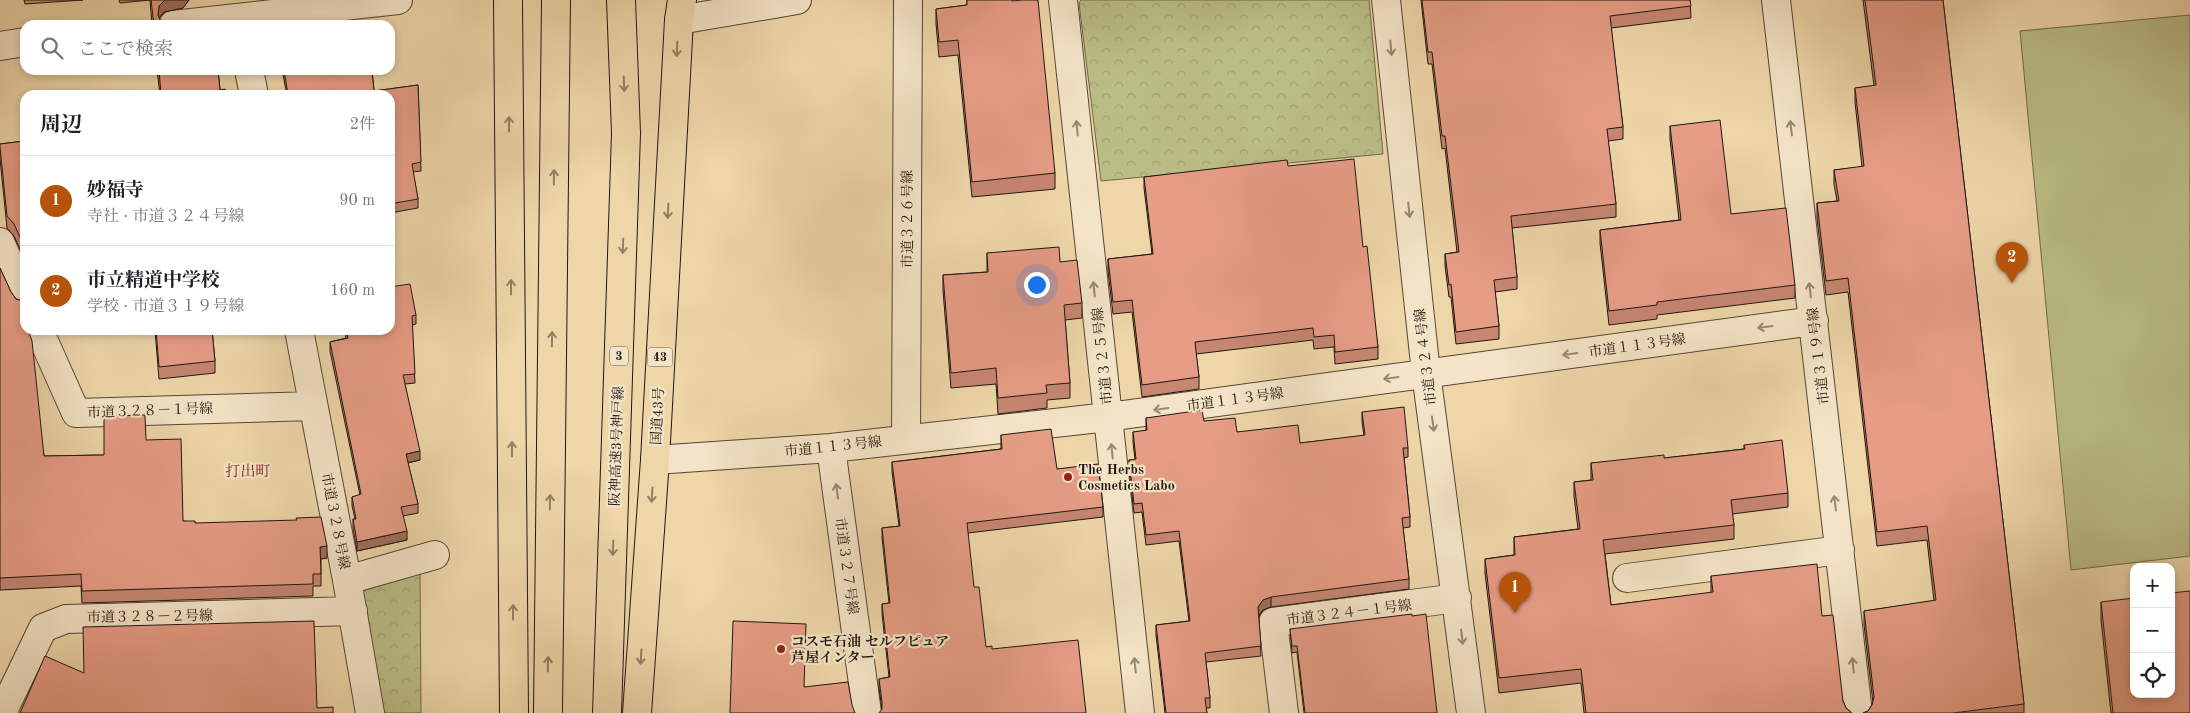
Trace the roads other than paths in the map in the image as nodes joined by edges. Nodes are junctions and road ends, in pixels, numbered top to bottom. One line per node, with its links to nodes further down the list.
1 (398, 0): 11 (street)
2 (508, 0): 36 (highway, one-way to 2)
3 (556, 0): 37 (highway, one-way to 3)
4 (621, 0): 38 (highway, 阪神高速3号神戸線 / 3, one-way to 38)
5 (797, 0): 10 (street)
6 (908, 0): 25 (street, 市道３２６号線)
7 (1063, 0): 24 (street, 市道３２５号線, one-way to 7)
8 (1386, 0): 22 (street, 市道３２４号線, one-way to 22)
9 (1776, 0): 19 (street, 市道３１９号線, one-way to 9)
10 (680, 10): 27 (highway, 国道43号 / 43, one-way to 27)
11 (238, 15): 12 (street)
12 (206, 20)
13 (20, 43): 14 (street)
14 (0, 46)
15 (250, 75): 16 (street)
16 (253, 90)
17 (0, 242): 18 (street)
18 (20, 287)
19 (1814, 321): 22 (street, 市道１１３号線, one-way to 22); 28 (street, 市道３１９号線, one-way to 19)
20 (41, 335): 23 (street, 市道３２８－１号線)
21 (300, 335): 23 (street, 市道３２８号線)
22 (1426, 373): 24 (street, 市道１１３号線, one-way to 24); 32 (street, 市道３２４号線, one-way to 32)
23 (313, 406): 31 (street, 市道３２８号線)
24 (1108, 417): 25 (street, 市道１１３号線); 41 (street, 市道３２５号線, one-way to 24)
25 (906, 438): 26 (street, 市道１１３号線)
26 (831, 448): 27 (street, 市道１１３号線); 40 (street, 市道３２７号線, one-way to 26)
27 (655, 460): 39 (highway, 国道43号 / 43, one-way to 39)
28 (1840, 550): 30 (street); 44 (street, 市道３１９号線, one-way to 28)
29 (436, 555): 31 (street)
30 (1627, 578)
31 (347, 580): 33 (street, 市道３２８号線)
32 (1457, 598): 42 (street, 市道３２４－１号線); 43 (street, 市道３２４号線, one-way to 43)
33 (353, 611): 34 (street, 市道３２８－２号線); 35 (street, 市道３２８号線)
34 (2, 713)
35 (370, 713)
36 (514, 713)
37 (548, 713)
38 (607, 713)
39 (637, 713)
40 (867, 713)
41 (1140, 713)
42 (1284, 713)
43 (1471, 713)
44 (1858, 713)

